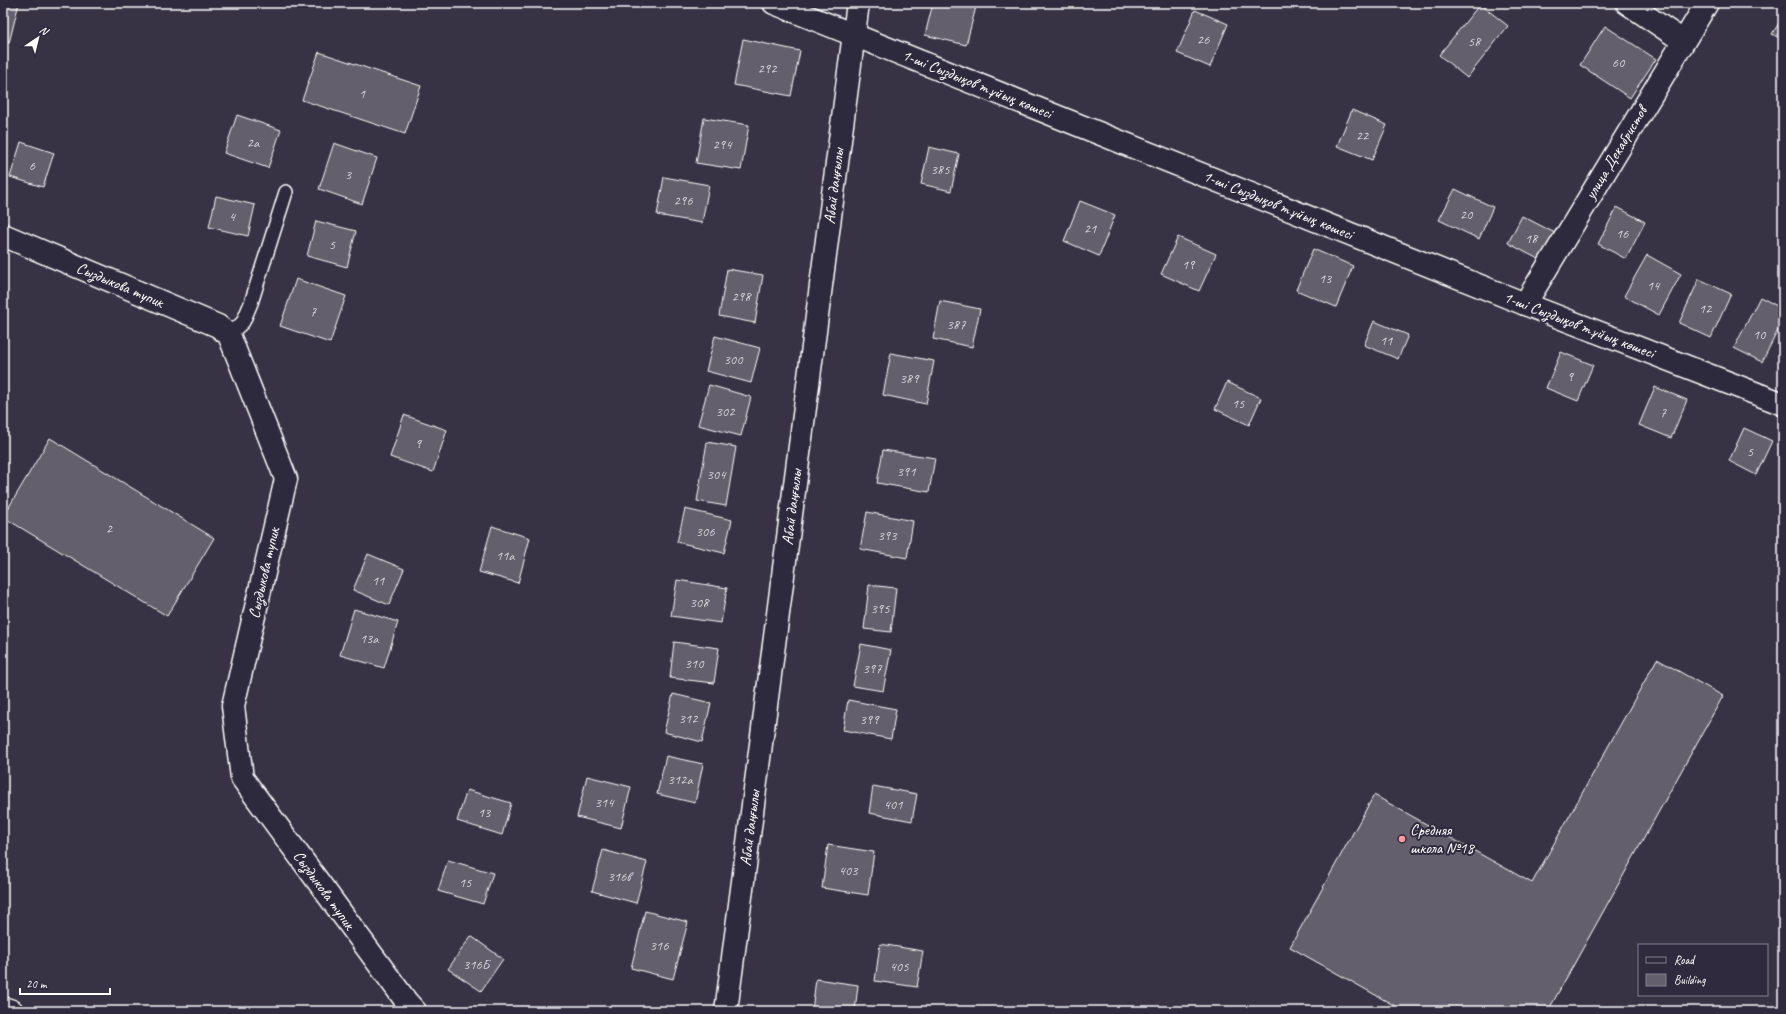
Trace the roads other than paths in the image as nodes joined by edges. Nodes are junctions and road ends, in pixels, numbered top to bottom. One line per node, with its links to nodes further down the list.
1 (774, 3): 5 (street, 1-ші Сыздықов тұйық көшесі)
2 (858, 3): 5 (street, Абай даңғылы)
3 (1627, 3): 6 (street)
4 (1707, 3): 6 (street, улица Декабристов)
5 (854, 34): 9 (street, 1-ші Сыздықов тұйық көшесі); 15 (street, Абай даңғылы)
6 (1683, 41): 9 (street, улица Декабристов)
7 (286, 192): 10 (lane)
8 (3, 235): 10 (street, Сыздыкова тупик)
9 (1525, 304): 11 (street, 1-ші Сыздықов тұйық көшесі)
10 (229, 335): 14 (street, Сыздыкова тупик)
11 (1783, 404)
12 (3, 1008): 13 (street)
13 (12, 1011)
14 (415, 1011)
15 (726, 1011)

